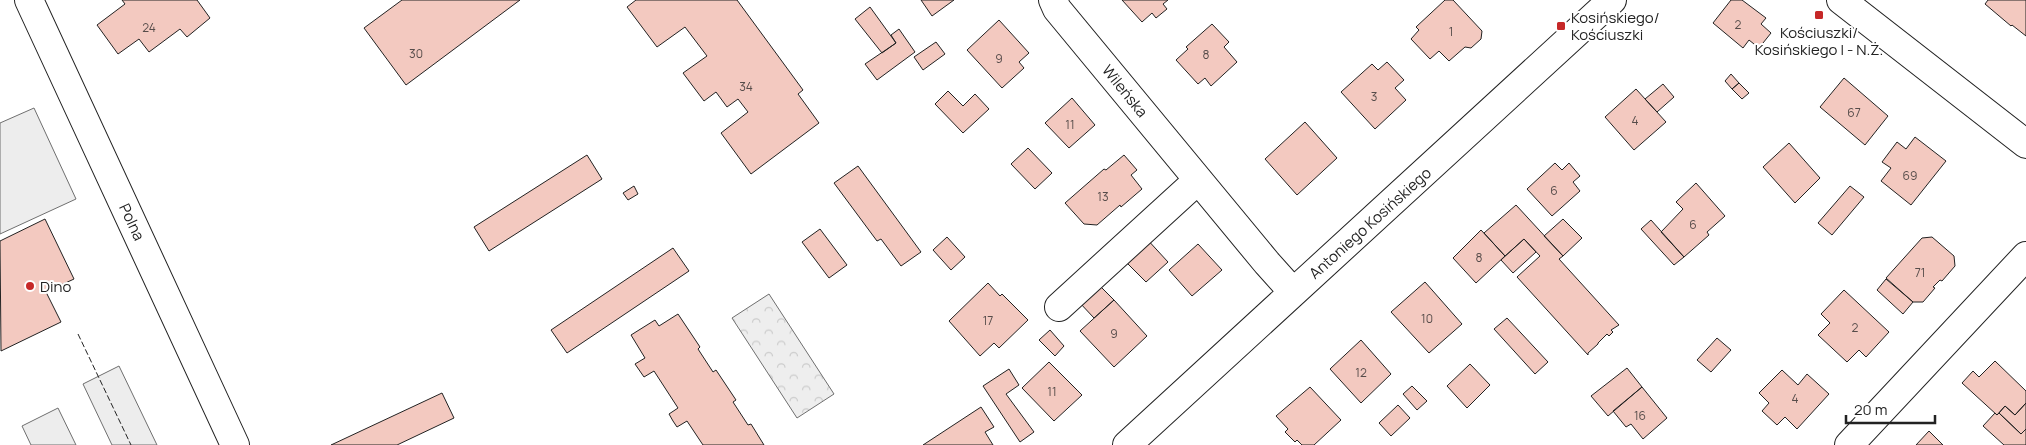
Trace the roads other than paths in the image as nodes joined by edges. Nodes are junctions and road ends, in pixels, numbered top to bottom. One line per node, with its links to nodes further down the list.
1 (29, 0): 10 (street, Polna)
2 (1053, 0): 6 (street, Wileńska)
3 (1612, 0): 8 (street, Antoniego Kosińskiego)
4 (1842, 0): 5 (street)
5 (2026, 144)
6 (1198, 180): 8 (street, Wileńska); 9 (street)
7 (2026, 256): 12 (street)
8 (1294, 292): 11 (street, Antoniego Kosińskiego)
9 (1059, 307)
10 (236, 445)
11 (1127, 445)
12 (1850, 445)

